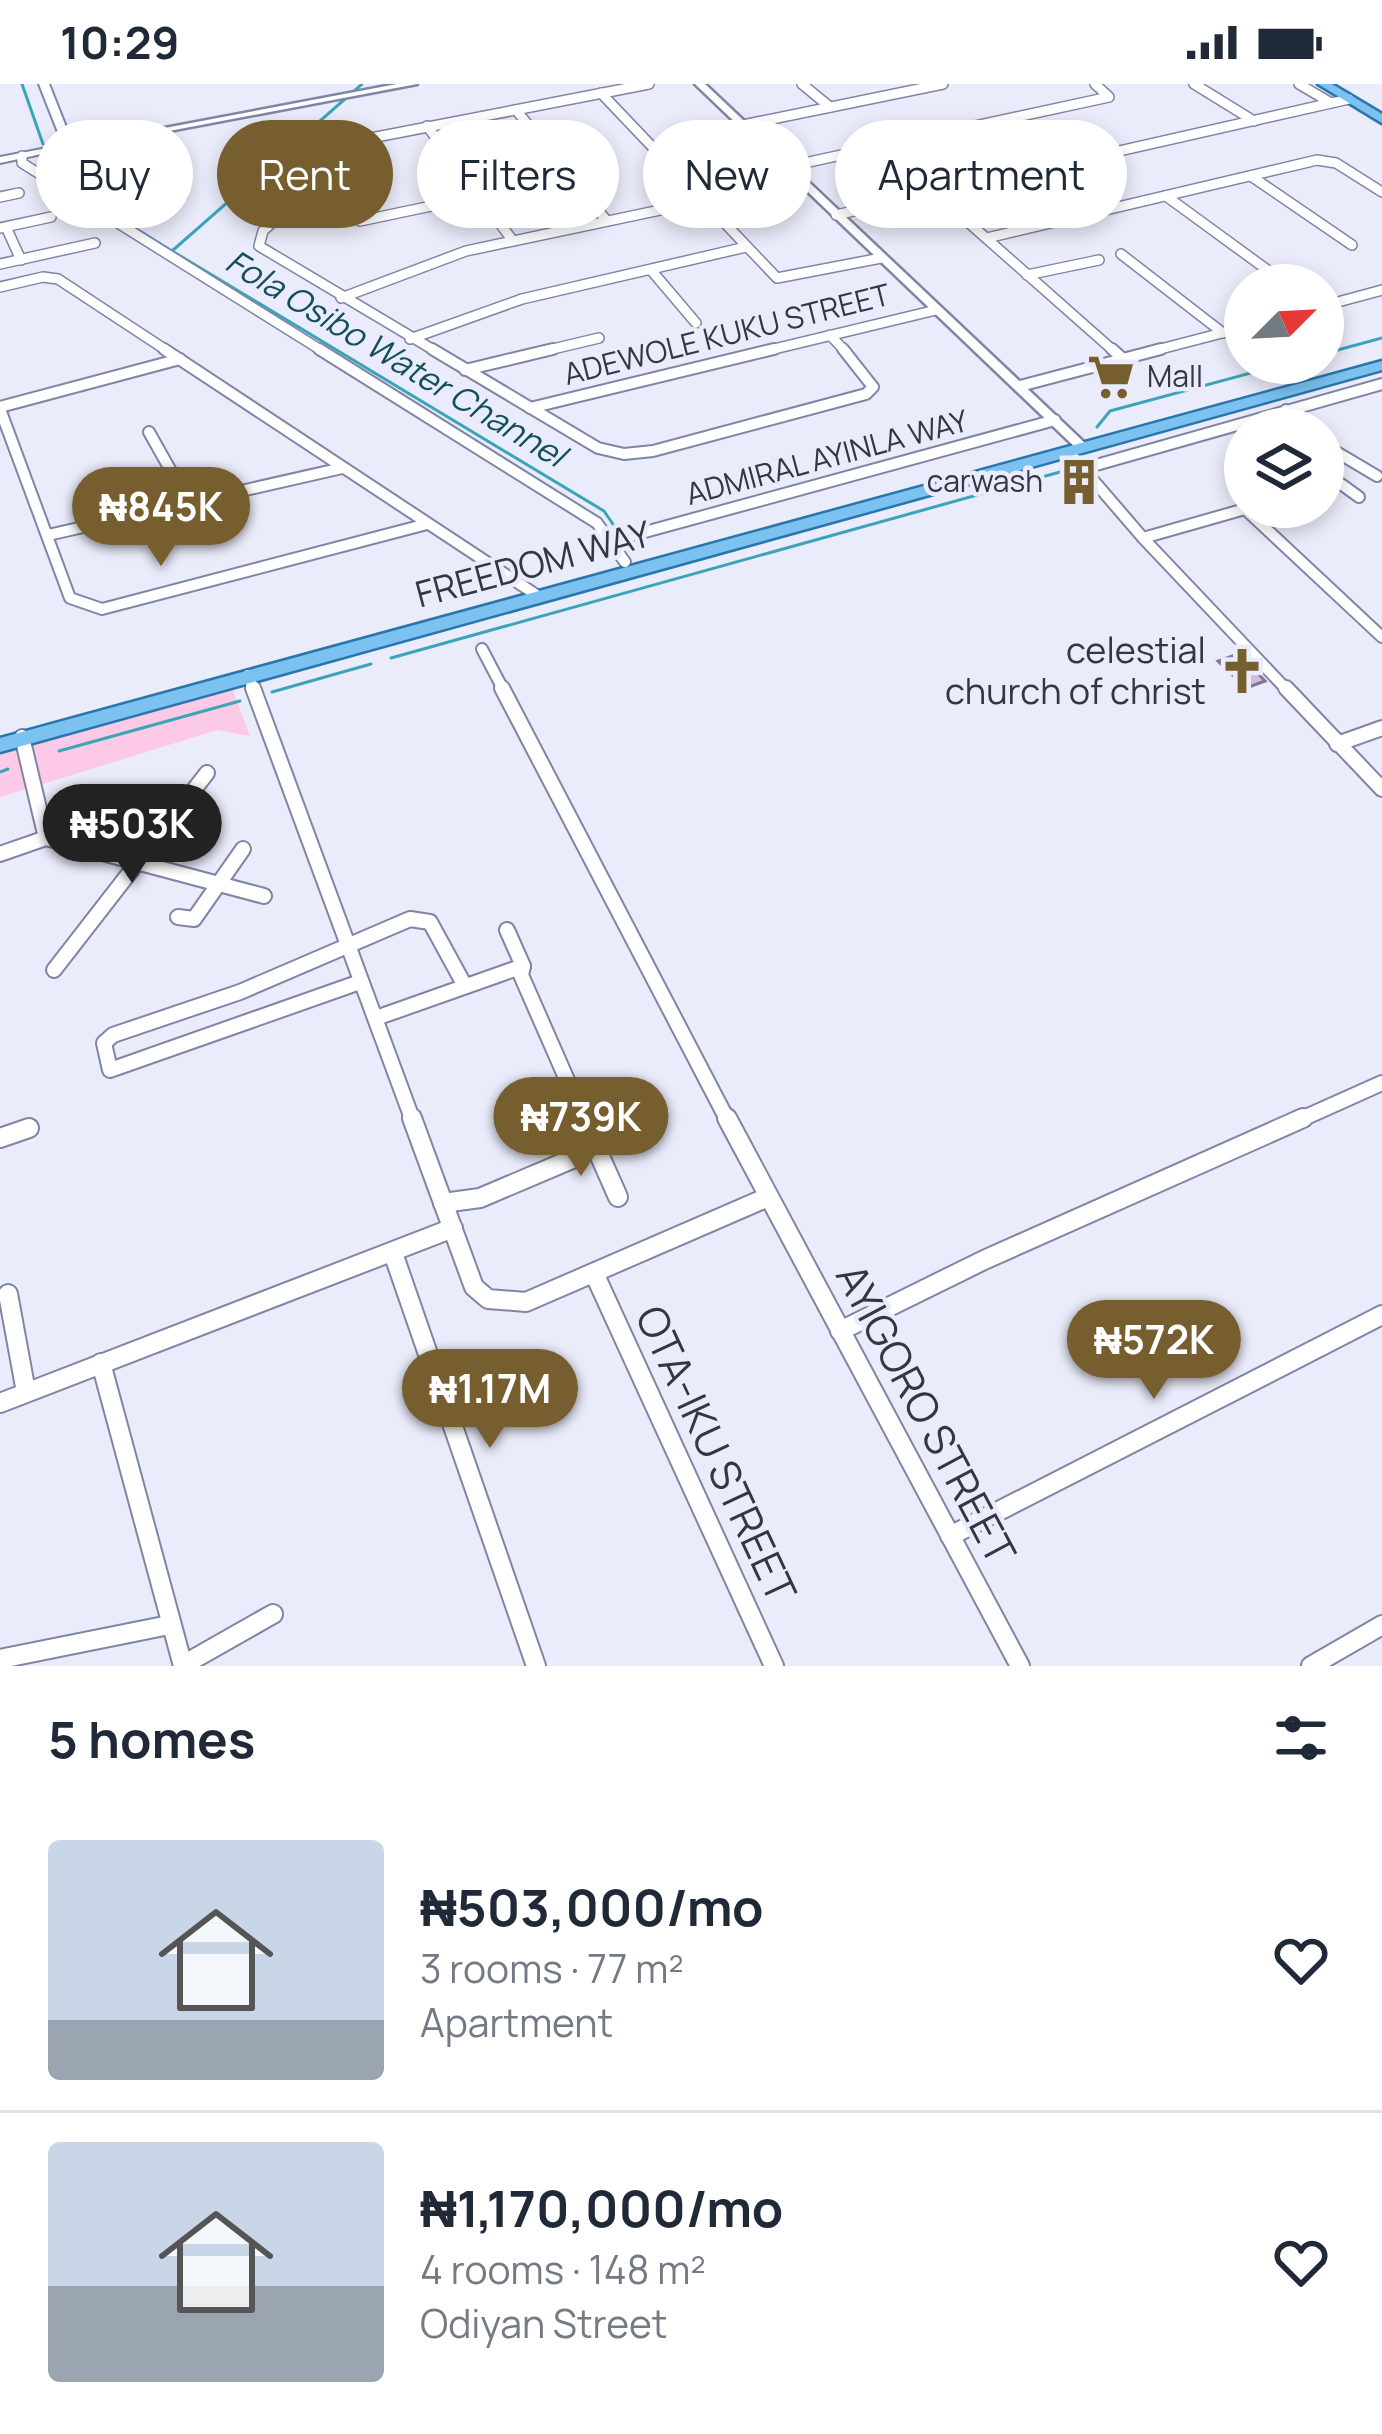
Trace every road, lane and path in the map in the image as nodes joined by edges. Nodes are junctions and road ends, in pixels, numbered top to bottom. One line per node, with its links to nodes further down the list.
1 (33, 84): 19 (main road)
2 (44, 84): 20 (main road)
3 (412, 84): 26 (street)
4 (650, 84): 13 (street)
5 (700, 84): 23 (street)
6 (802, 84): 16 (street)
7 (943, 84): 16 (street)
8 (1095, 84): 34 (street)
9 (1194, 84): 25 (street)
10 (1299, 84): 15 (street)
11 (1324, 84): 14 (main road)
12 (1334, 84): 18 (main road)
13 (601, 93): 17 (street); 28 (street)
14 (1349, 99): 15 (street); 18 (main road)
15 (1331, 103): 25 (street)
16 (830, 107): 24 (street)
17 (516, 110): 21 (street); 22 (street)
18 (1382, 115)
19 (50, 120)
20 (54, 120)
21 (460, 120)
22 (524, 120)
23 (738, 120)
24 (767, 120)
25 (1255, 121): 29 (street)
26 (193, 123)
27 (417, 128): 64 (street)
28 (643, 137)
29 (1127, 150)
30 (36, 151): 33 (main road)
31 (36, 152): 32 (main road)
32 (22, 155): 33 (main road); 99 (street)
33 (0, 158)
34 (811, 162)
35 (1251, 176): 37 (street); 40 (street); 52 (street)
36 (811, 191): 41 (street)
37 (1382, 192)
38 (19, 193): 39 (street)
39 (0, 196)
40 (1166, 196): 49 (street); 59 (street)
41 (835, 214)
42 (36, 220): 43 (street)
43 (3, 228): 56 (street)
44 (503, 228): 50 (street)
45 (575, 228): 50 (street)
46 (728, 228): 53 (street)
47 (850, 228): 55 (street)
48 (975, 228): 49 (street)
49 (987, 238): 61 (street)
50 (513, 241): 64 (street)
51 (95, 243): 56 (street)
52 (1352, 245)
53 (746, 247): 55 (street); 60 (street)
54 (1121, 254): 68 (street)
55 (881, 258): 66 (street)
56 (21, 260): 58 (street)
57 (1099, 260): 61 (street)
58 (0, 264)
59 (1259, 264)
60 (651, 270): 67 (street); 70 (street)
61 (1027, 275): 74 (street)
62 (0, 287): 73 (street)
63 (1382, 290): 65 (street)
64 (341, 298): 70 (street)
65 (1344, 300)
66 (937, 310): 69 (street, ADEWOLE KUKU STREET); 77 (street)
67 (696, 323)
68 (1223, 333): 74 (street)
69 (830, 334): 81 (street, ADEWOLE KUKU STREET); 81 (street)
70 (410, 338): 76 (street)
71 (599, 338): 76 (street)
72 (1382, 355): 86 (main road, FREEDOM WAY)
73 (180, 359): 80 (street); 88 (street)
74 (1123, 359): 77 (street)
75 (1382, 365): 86 (main road, FREEDOM WAY)
76 (465, 370): 81 (street)
77 (1020, 386): 83 (street)
78 (1376, 386): 79 (street); 82 (street)
79 (1382, 396)
80 (0, 408): 97 (street)
81 (530, 408)
82 (1294, 408)
83 (1055, 420): 86 (street); 99 (street, ADMIRAL AYINLA WAY)
84 (1224, 428): 89 (street)
85 (149, 432): 93 (street)
86 (1076, 446): 89 (street); 100 (main road, FREEDOM WAY); 101 (main road, FREEDOM WAY)
87 (1344, 456): 90 (street)
88 (343, 468): 93 (street); 95 (street)
89 (1082, 469): 98 (street)
90 (1377, 476)
91 (1344, 486): 92 (street)
92 (1359, 497)
93 (189, 503): 97 (street)
94 (1224, 515): 98 (street)
95 (427, 524): 97 (street); 101 (street)
96 (1269, 528): 102 (street)
97 (49, 536)
98 (1143, 538): 108 (street)
99 (612, 542): 100 (street)
100 (625, 562): 101 (main road, FREEDOM WAY)
101 (530, 593): 104 (main road, FREEDOM WAY); 106 (main road, FREEDOM WAY)
102 (1382, 637)
103 (482, 649): 133 (street, AYIGORO STREET)
104 (248, 675): 107 (main road, FREEDOM WAY); 120 (street)
105 (1382, 728): 108 (street)
106 (0, 734)
107 (22, 737): 109 (main road, FREEDOM WAY); 112 (street)
108 (1337, 744): 111 (street)
109 (0, 745)
110 (207, 772): 115 (street)
111 (1382, 790)
112 (46, 838): 114 (street); 115 (street)
113 (243, 850): 116 (street)
114 (0, 854)
115 (136, 862): 116 (street); 122 (street)
116 (219, 884): 117 (street); 118 (street)
117 (264, 896)
118 (178, 917)
119 (507, 931): 121 (street)
120 (346, 949): 123 (street); 124 (street); 125 (street)
121 (523, 966): 124 (street); 131 (street)
122 (55, 970)
123 (360, 982): 126 (street); 127 (street)
124 (465, 986): 126 (street)
125 (240, 992): 127 (street); 127 (street)
126 (376, 1018): 134 (street)
127 (246, 1022)
128 (1382, 1083): 140 (street)
129 (29, 1128): 130 (street)
130 (0, 1138)
131 (592, 1139): 132 (street); 134 (street)
132 (618, 1197)
133 (768, 1197): 137 (street); 140 (street, AYIGORO STREET)
134 (443, 1203): 135 (street)
135 (453, 1228): 136 (street); 137 (street)
136 (393, 1253): 141 (street); 151 (street)
137 (594, 1273): 152 (street, OTA-IKU STREET)
138 (8, 1294): 142 (street)
139 (1382, 1315): 144 (street)
140 (840, 1331): 144 (street, AYIGORO STREET)
141 (101, 1363): 142 (street); 146 (street)
142 (26, 1393): 143 (street)
143 (0, 1402)
144 (950, 1536): 153 (street, AYIGORO STREET)
145 (273, 1614): 150 (street)
146 (169, 1625): 149 (street); 150 (street)
147 (1382, 1625): 148 (street)
148 (1343, 1658): 154 (street)
149 (0, 1659)
150 (183, 1666)
151 (536, 1666)
152 (773, 1666)
153 (1020, 1666)
154 (1311, 1666)

